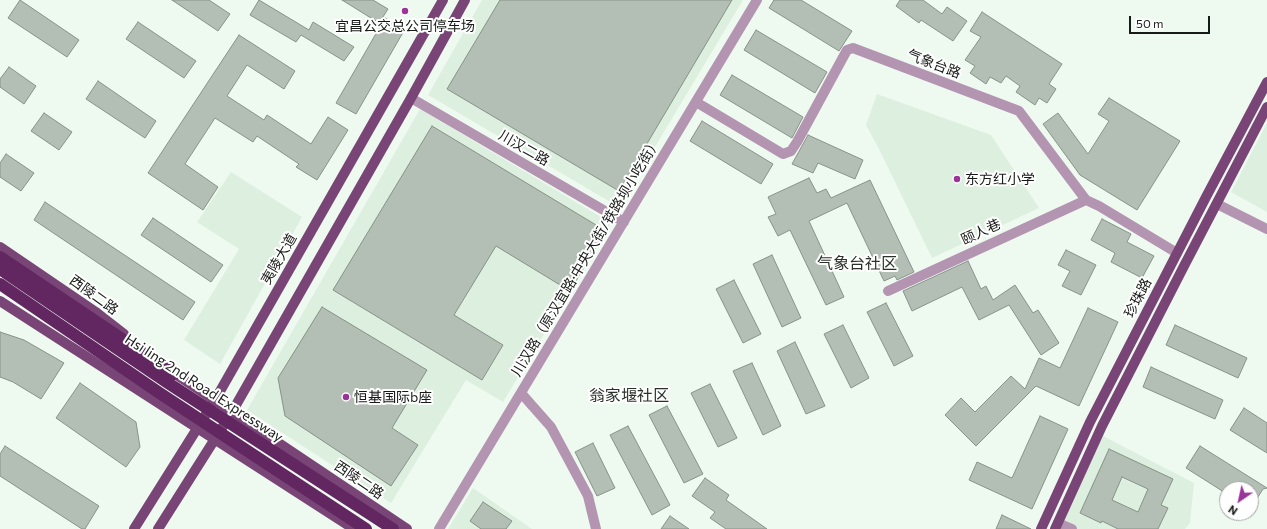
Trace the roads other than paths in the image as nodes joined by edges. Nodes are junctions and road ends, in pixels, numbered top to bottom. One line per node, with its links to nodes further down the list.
1 (443, 0): 23 (main road, 夷陵大道)
2 (465, 0): 5 (main road)
3 (757, 0): 6 (street, 川汉路（原汉宜路·中央大街/铁路坝小吃街）)
4 (1267, 82): 13 (main road, 珍珠路)
5 (411, 98): 10 (street, 川汉二路); 24 (main road)
6 (696, 102): 8 (street, 气象台路); 10 (street, 川汉路（原汉宜路·中央大街/铁路坝小吃街）)
7 (1267, 107): 9 (main road, 珍珠路)
8 (1086, 200): 13 (street, 气象台路); 17 (street, 颐人巷)
9 (1217, 204): 11 (street); 27 (main road, 珍珠路)
10 (624, 222): 21 (street, 川汉路（原汉宜路·中央大街/铁路坝小吃街）)
11 (1267, 230)
12 (0, 247): 20 (main road, 西陵二路)
13 (1177, 253): 36 (main road, 珍珠路)
14 (0, 257): 20 (highway)
15 (0, 269): 32 (highway, Hsi ling 2nd Road Expressway)
16 (0, 284): 22 (highway, Hsi ling 2nd Road Expressway)
17 (888, 291)
18 (0, 293): 22 (highway)
19 (0, 301): 25 (main road)
20 (174, 374): 23 (main road, 西陵二路)
21 (521, 393): 34 (street, 川汉路（原汉宜路·中央大街/铁路坝小吃街）); 35 (street)
22 (161, 394): 31 (highway, Hsi ling 2nd Road Expressway)
23 (214, 400): 24 (main road, 西陵二路); 25 (main road, 夷陵大道)
24 (232, 412): 26 (main road); 33 (main road, 西陵二路)
25 (196, 429): 26 (main road); 28 (main road, 夷陵大道)
26 (215, 440): 29 (main road); 30 (main road)
27 (1057, 526): 37 (street)
28 (134, 529)
29 (158, 529)
30 (354, 529)
31 (366, 529)
32 (393, 529)
33 (407, 529)
34 (439, 529)
35 (596, 529)
36 (1041, 529)
37 (1072, 529)

